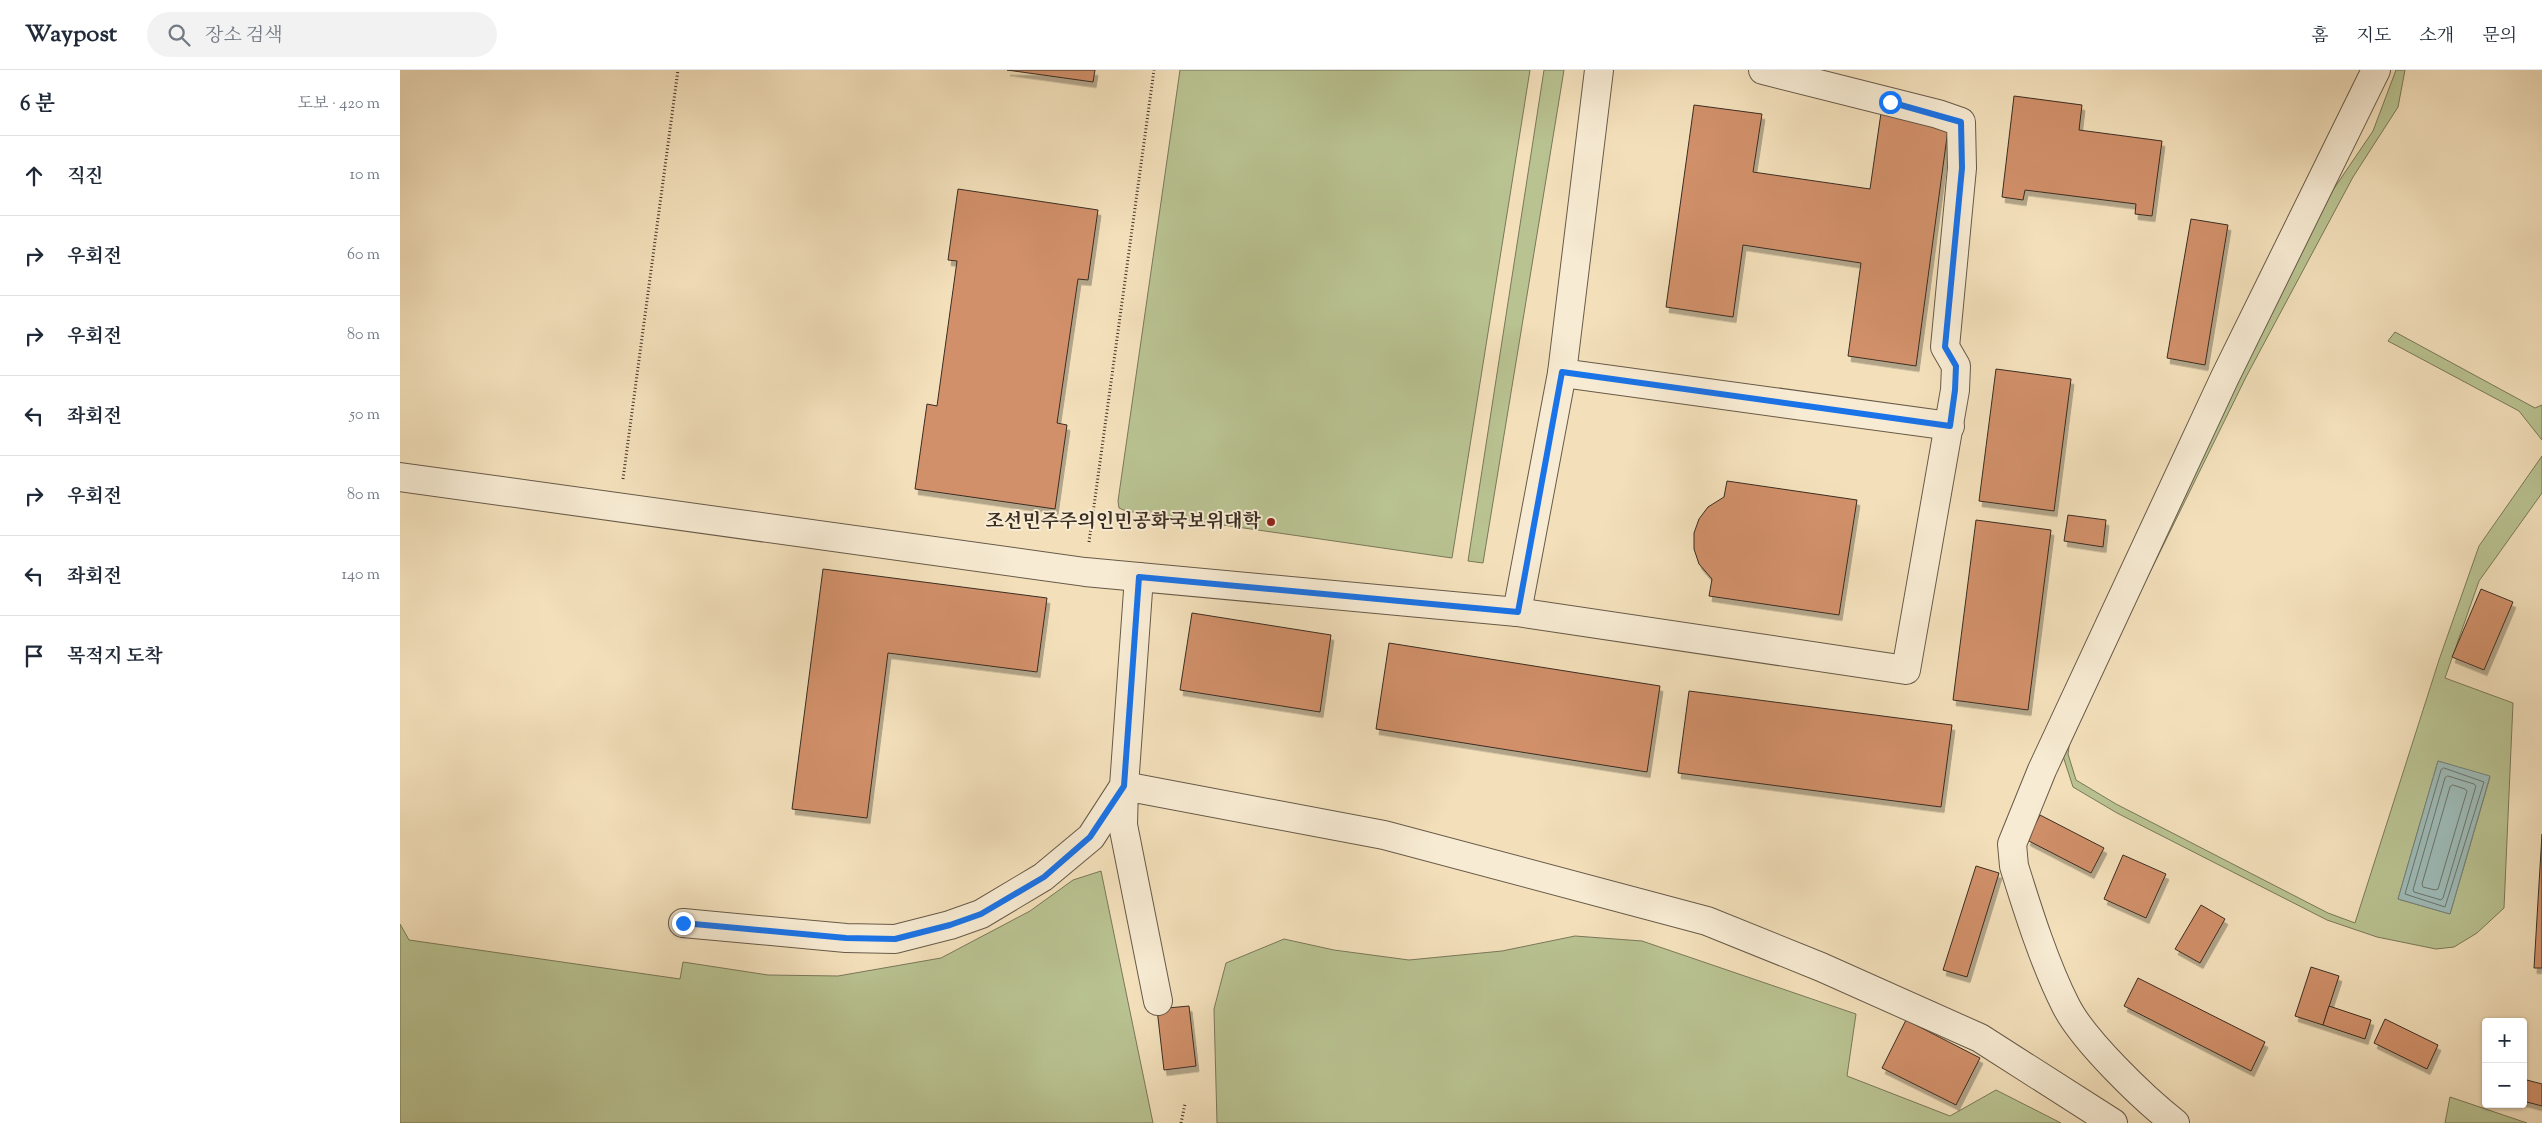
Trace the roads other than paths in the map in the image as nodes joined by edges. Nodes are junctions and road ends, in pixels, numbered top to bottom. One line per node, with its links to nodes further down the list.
1 (1599, 70): 4 (lane)
2 (1763, 70): 5 (lane)
3 (2376, 70): 13 (lane)
4 (1562, 372): 5 (lane); 8 (lane)
5 (1950, 426): 8 (lane)
6 (400, 477): 7 (lane)
7 (1139, 577): 8 (lane); 9 (lane)
8 (1518, 612)
9 (1124, 786): 10 (lane); 11 (lane); 12 (lane)
10 (683, 923)
11 (1158, 1000)
12 (2113, 1123)
13 (2175, 1123)

